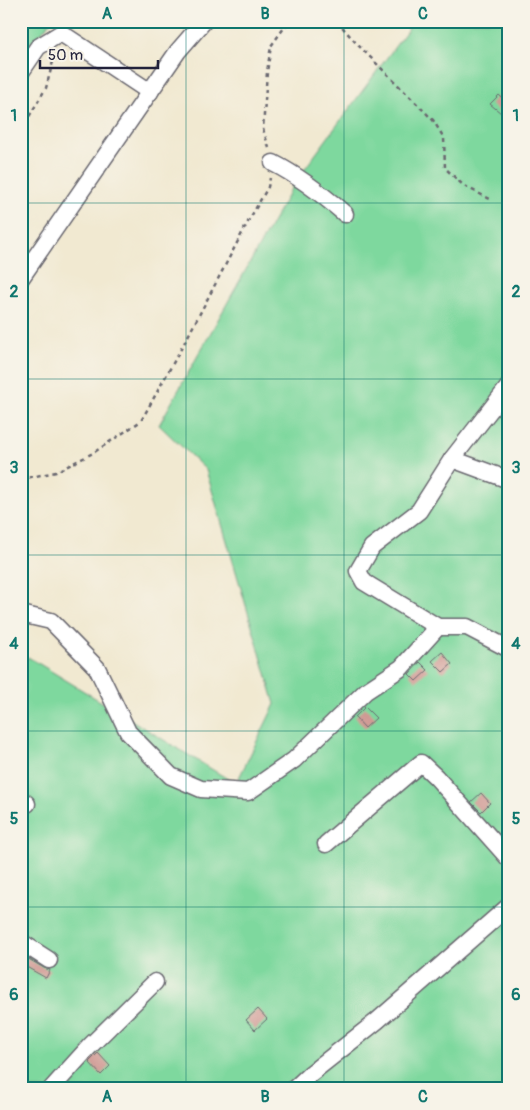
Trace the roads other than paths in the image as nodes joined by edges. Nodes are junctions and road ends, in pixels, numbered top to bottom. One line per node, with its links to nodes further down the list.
1 (204, 21): 4 (street)
2 (57, 27): 3 (street); 4 (street)
3 (21, 72)
4 (150, 92): 7 (street)
5 (273, 163): 6 (street)
6 (345, 214)
7 (21, 278)
8 (509, 386): 9 (street)
9 (452, 459): 10 (street); 12 (street)
10 (509, 480)
11 (21, 614): 12 (street)
12 (438, 627): 13 (street)
13 (509, 649)
14 (326, 844): 15 (street)
15 (509, 859)
16 (509, 906): 21 (street)
17 (21, 942): 18 (street)
18 (49, 960)
19 (155, 982): 20 (street)
20 (51, 1089)
21 (294, 1089)

